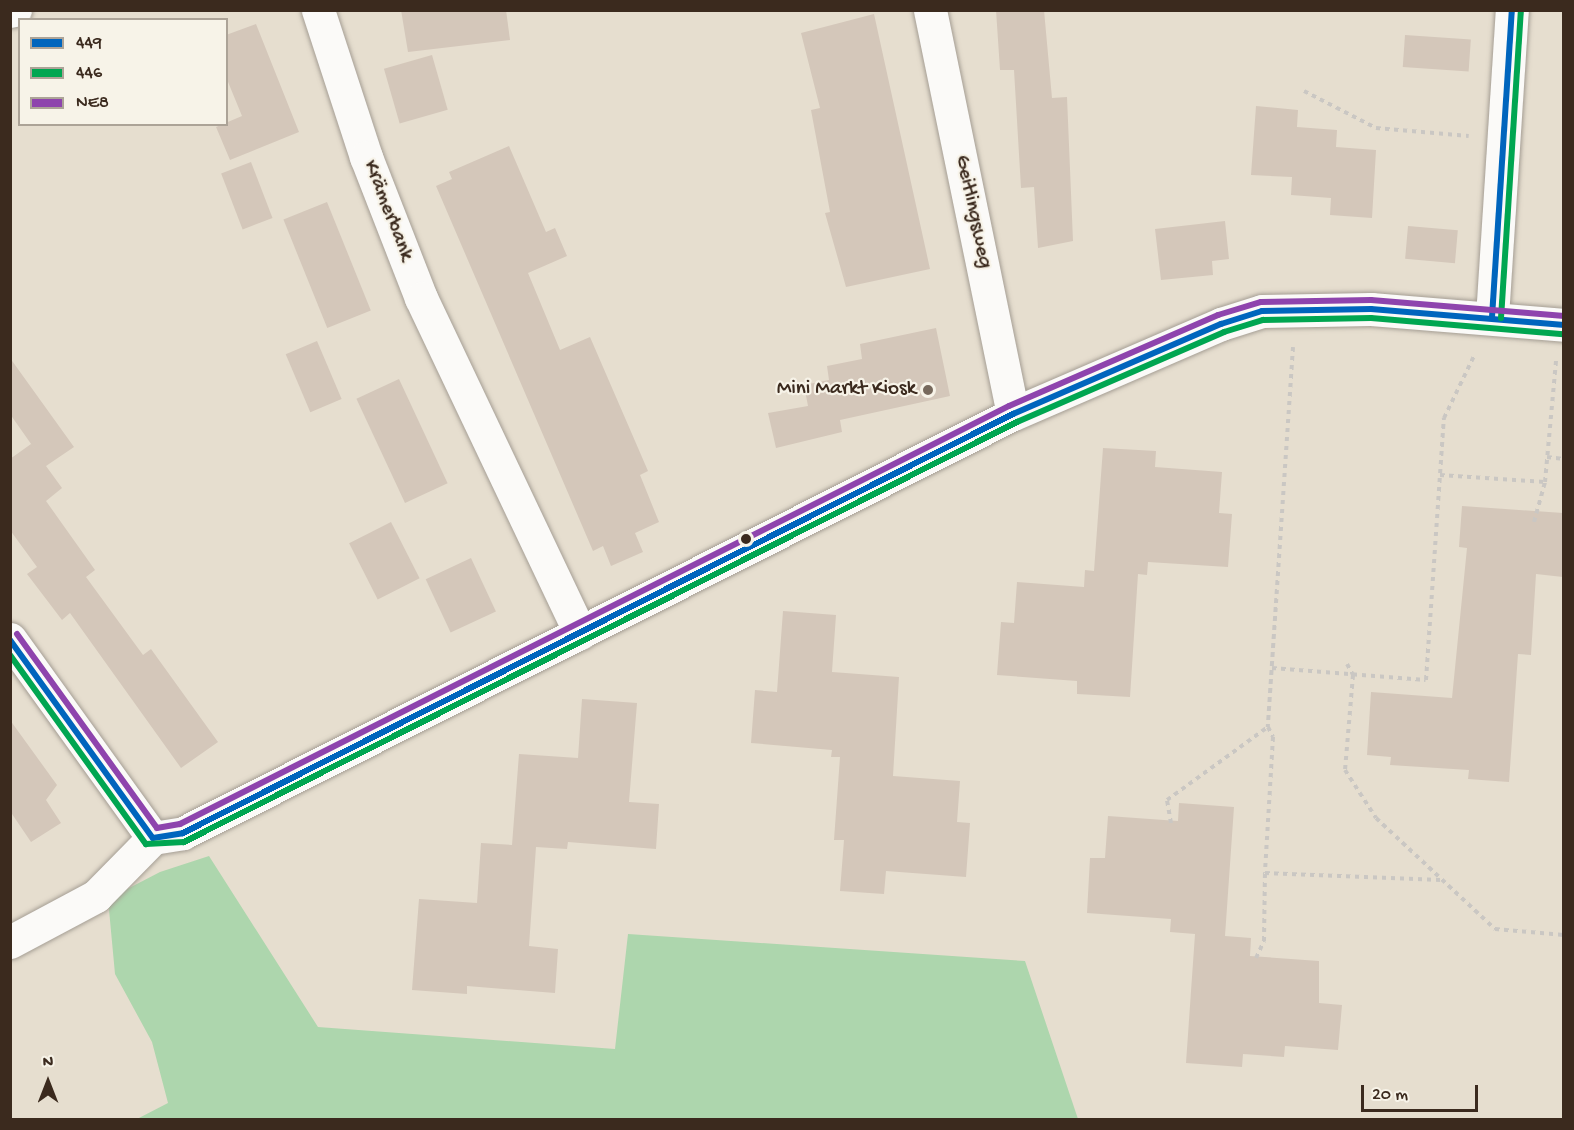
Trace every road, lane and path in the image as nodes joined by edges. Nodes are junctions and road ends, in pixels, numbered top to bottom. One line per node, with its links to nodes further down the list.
1 (318, 10): 15 (street, Krämerbank)
2 (930, 10): 9 (street, Geitlingsweg)
3 (1512, 10): 7 (street)
4 (1304, 91): 5 (path)
5 (1431, 133)
6 (1296, 309): 7 (street); 9 (street); 18 (path)
7 (1492, 317): 8 (street); 12 (path)
8 (1562, 325): 10 (path)
9 (1013, 414): 15 (street)
10 (1547, 457): 11 (path); 13 (path)
11 (1563, 459)
12 (1440, 475): 13 (path); 19 (path)
13 (1545, 482): 14 (path)
14 (1534, 522)
15 (579, 633): 22 (street)
16 (10, 639): 22 (street)
17 (1347, 664): 19 (path)
18 (1272, 668): 19 (path); 20 (path)
19 (1353, 675): 24 (path)
20 (1268, 727): 21 (path); 23 (path)
21 (1171, 823)
22 (153, 838): 26 (street)
23 (1265, 873): 24 (path); 27 (path)
24 (1441, 880): 25 (path)
25 (1563, 935)
26 (10, 942)
27 (1256, 958)

